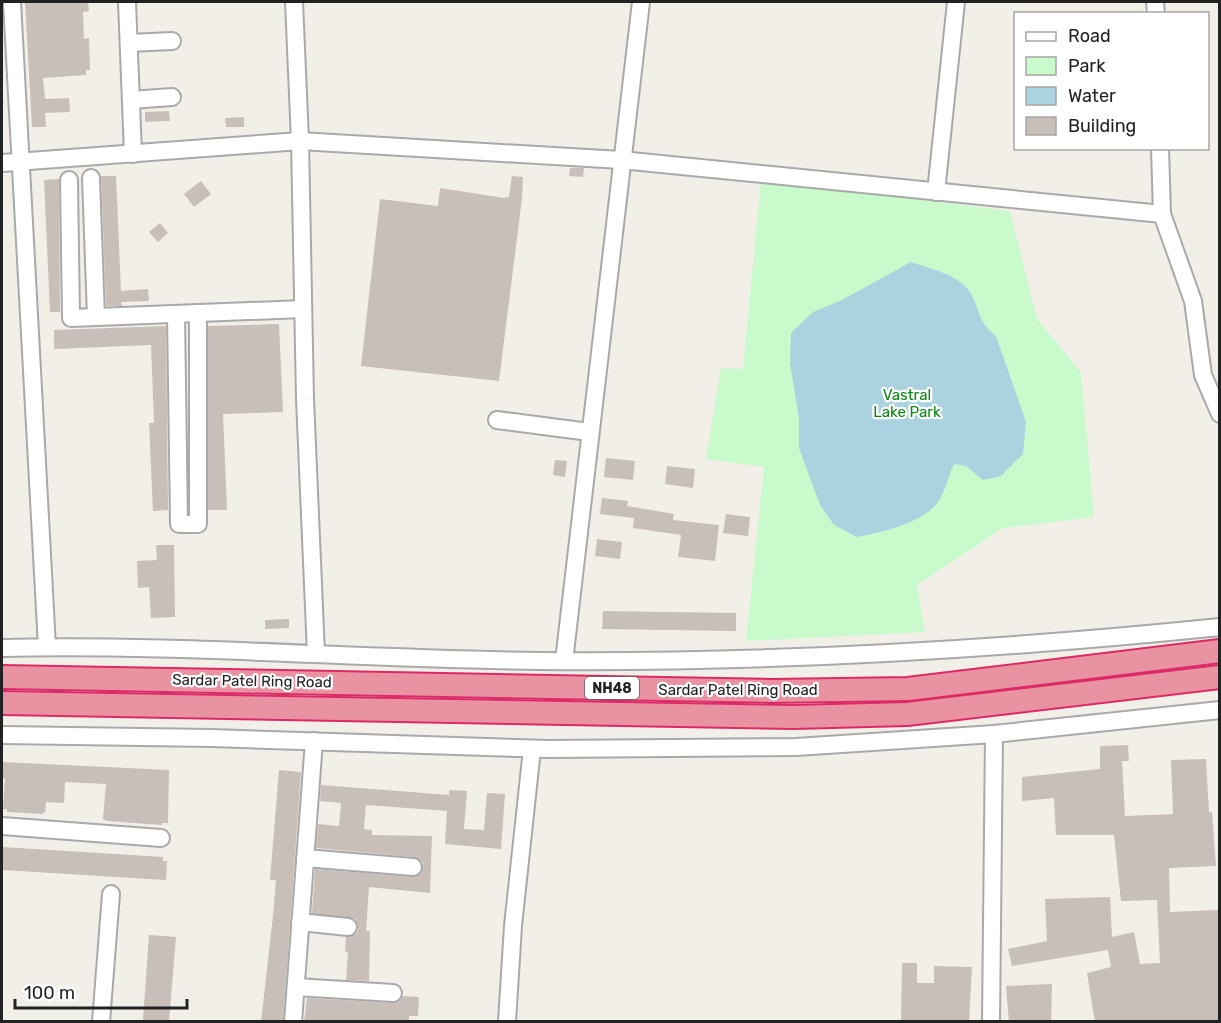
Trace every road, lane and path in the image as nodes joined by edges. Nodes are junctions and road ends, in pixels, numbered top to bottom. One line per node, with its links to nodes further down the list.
1 (12, 2): 14 (street)
2 (127, 2): 7 (street)
3 (294, 2): 10 (street)
4 (641, 2): 13 (street)
5 (956, 2): 18 (street)
6 (172, 41): 7 (street)
7 (129, 43): 9 (street)
8 (172, 98): 9 (street)
9 (131, 100): 12 (street)
10 (300, 141): 12 (street); 13 (street); 20 (street)
11 (1160, 150): 19 (street)
12 (133, 154): 14 (street)
13 (621, 160): 18 (street); 26 (street)
14 (20, 162): 15 (street); 28 (street)
15 (2, 163)
16 (91, 178): 23 (street)
17 (69, 180): 23 (street)
18 (936, 192): 19 (street)
19 (1162, 214): 24 (street)
20 (303, 309): 21 (street); 31 (street)
21 (198, 313): 22 (street); 22 (street)
22 (176, 314): 23 (street)
23 (96, 317)
24 (1220, 414)
25 (497, 420): 26 (street)
26 (589, 432): 32 (street)
27 (1220, 627): 32 (street, Sardar Patel Ring Road)
28 (47, 647): 29 (street, Sardar Patel Ring Road); 31 (street, Sardar Patel Ring Road)
29 (2, 648)
30 (1220, 651): 33 (highway, Sardar Patel Ring Road / NH48)
31 (316, 654): 32 (street, Sardar Patel Ring Road)
32 (564, 661)
33 (2, 677)
34 (1220, 677): 35 (highway, Sardar Patel Ring Road / NH48)
35 (2, 703)
36 (1220, 710): 37 (street)
37 (994, 734): 40 (street); 53 (street)
38 (2, 735): 39 (street)
39 (314, 741): 40 (street); 43 (street)
40 (532, 749): 52 (street)
41 (2, 826): 42 (street)
42 (161, 838)
43 (305, 858): 44 (street); 46 (street)
44 (413, 867)
45 (111, 894): 50 (street)
46 (300, 922): 47 (street); 48 (street)
47 (348, 927)
48 (296, 987): 49 (street); 51 (street)
49 (393, 993)
50 (101, 1022)
51 (293, 1022)
52 (507, 1022)
53 (991, 1022)

